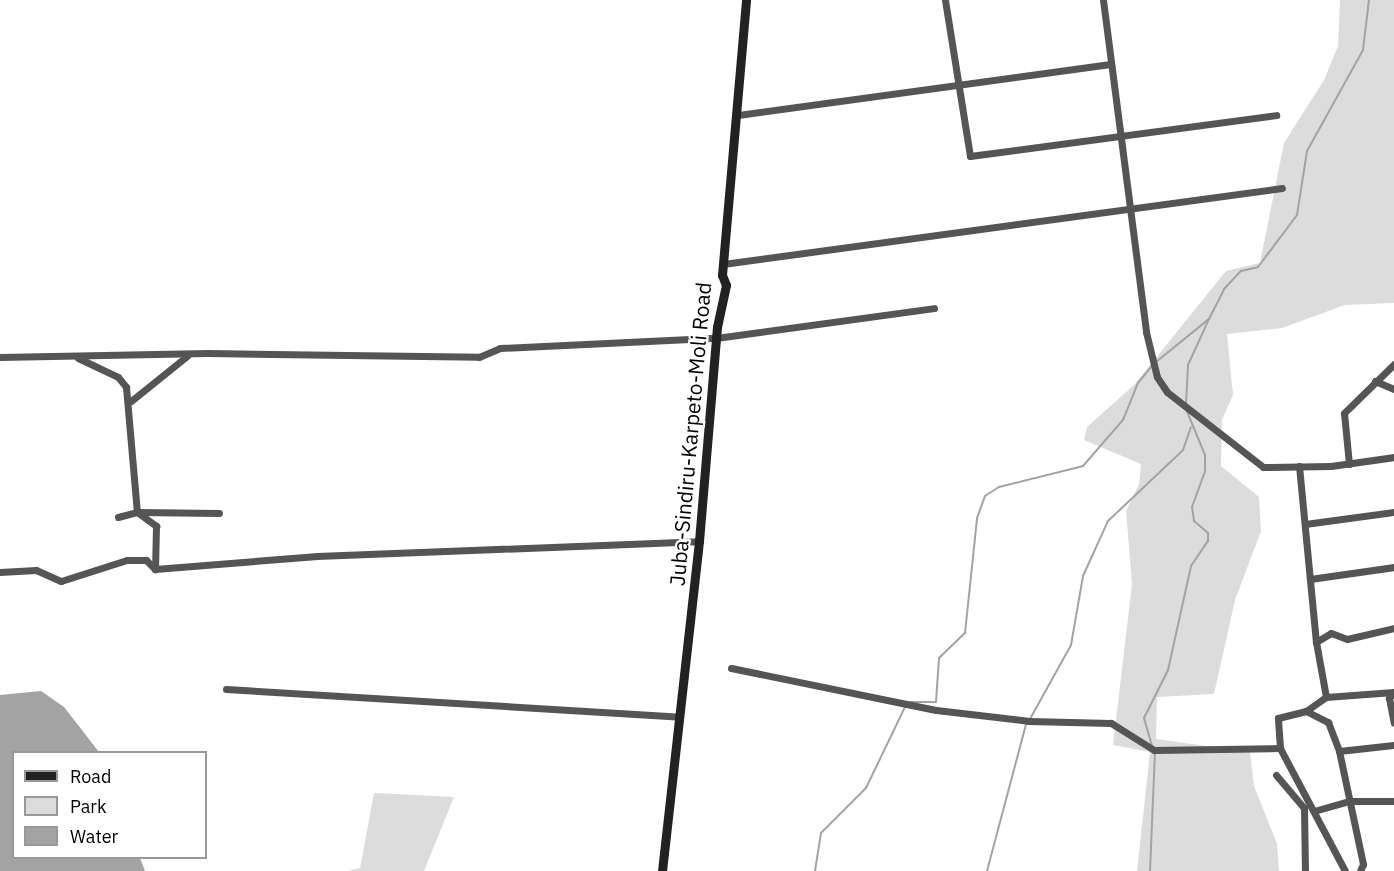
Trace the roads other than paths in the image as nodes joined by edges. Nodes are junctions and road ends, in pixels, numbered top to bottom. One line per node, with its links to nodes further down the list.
1 (746, 0): 6 (main road, Juba-Sindiru-Karpeto-Moli Road)
2 (945, 0): 5 (street)
3 (1103, 0): 4 (street)
4 (1109, 64): 5 (street); 8 (street)
5 (959, 86): 6 (street); 8 (street)
6 (738, 115): 11 (main road, Juba-Sindiru-Karpeto-Moli Road)
7 (1276, 115): 8 (street)
8 (1118, 137): 10 (street)
9 (1282, 189): 10 (street)
10 (1128, 210): 11 (street); 23 (street)
11 (723, 264): 13 (main road, Juba-Sindiru-Karpeto-Moli Road)
12 (934, 308): 13 (street)
13 (716, 338): 14 (street); 29 (main road, Juba-Sindiru-Karpeto-Moli Road)
14 (187, 356): 16 (street); 20 (street)
15 (0, 357): 16 (street)
16 (77, 357): 20 (street)
17 (1394, 364): 18 (street)
18 (1375, 381): 19 (street); 22 (street)
19 (1394, 389)
20 (131, 401): 24 (street)
21 (1394, 457): 22 (street)
22 (1349, 464): 23 (street)
23 (1299, 466): 28 (street)
24 (137, 512): 26 (street); 27 (street); 31 (street)
25 (1394, 512): 28 (street)
26 (219, 513)
27 (118, 517)
28 (1305, 524): 33 (street)
29 (699, 541): 31 (street); 41 (main road, Juba-Sindiru-Karpeto-Moli Road)
30 (1394, 567): 33 (street)
31 (155, 569): 32 (street)
32 (0, 572)
33 (1310, 579): 35 (street)
34 (1394, 628): 35 (street)
35 (1316, 642): 39 (street)
36 (731, 668): 44 (street)
37 (226, 689): 41 (street)
38 (1394, 692): 39 (street); 42 (street)
39 (1326, 697): 40 (street)
40 (1306, 711): 44 (street); 45 (street)
41 (680, 717): 50 (main road, Juba-Sindiru-Karpeto-Moli Road)
42 (1394, 723)
43 (1394, 745): 45 (street)
44 (1280, 748): 49 (street)
45 (1339, 751): 47 (street)
46 (1276, 775): 51 (street)
47 (1350, 801): 48 (street); 49 (street); 53 (street)
48 (1394, 801)
49 (1314, 811): 52 (street)
50 (662, 871)
51 (1305, 871)
52 (1344, 871)
53 (1360, 871)

